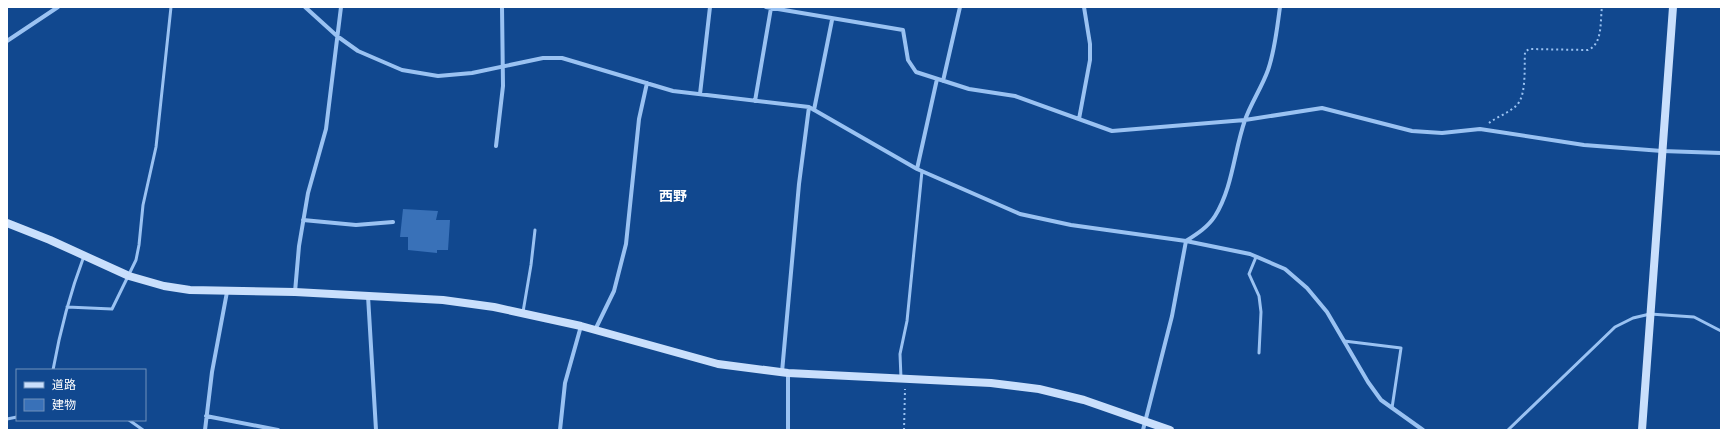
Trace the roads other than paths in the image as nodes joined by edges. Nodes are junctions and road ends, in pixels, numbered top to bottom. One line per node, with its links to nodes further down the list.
1 (58, 7): 15 (street)
2 (171, 7): 37 (lane)
3 (305, 7): 14 (street)
4 (342, 7): 14 (street)
5 (502, 7): 16 (street)
6 (710, 7): 20 (street)
7 (766, 7): 12 (street)
8 (960, 7): 18 (street)
9 (1084, 7): 23 (street)
10 (1280, 7): 24 (street)
11 (1673, 7): 26 (street)
12 (771, 8): 13 (street); 21 (street)
13 (832, 20): 17 (street); 22 (street)
14 (337, 36): 16 (street); 30 (street)
15 (7, 41)
16 (503, 66): 19 (street); 25 (street)
17 (937, 79): 18 (street); 28 (street)
18 (943, 81): 23 (street)
19 (647, 83): 20 (street); 45 (street)
20 (700, 94): 21 (street)
21 (755, 101): 22 (street)
22 (811, 108): 28 (street); 50 (street)
23 (1079, 119): 24 (street)
24 (1245, 120): 26 (street); 34 (street)
25 (496, 146)
26 (1662, 152): 27 (street); 43 (street)
27 (1721, 153)
28 (917, 169): 29 (street)
29 (922, 171): 34 (street); 51 (lane)
30 (303, 220): 31 (street); 39 (street)
31 (393, 222)
32 (7, 223): 35 (street)
33 (535, 230): 42 (lane)
34 (1186, 241): 36 (street); 55 (street)
35 (84, 256): 37 (street); 41 (lane)
36 (1256, 257): 47 (street); 48 (lane)
37 (129, 276): 38 (street); 41 (lane)
38 (227, 292): 39 (street); 53 (street)
39 (295, 292): 40 (street)
40 (368, 296): 42 (street); 59 (street)
41 (67, 307): 49 (lane)
42 (523, 312): 44 (street)
43 (1650, 314): 46 (lane); 65 (lane); 66 (street)
44 (581, 326): 45 (street); 60 (street)
45 (595, 330): 50 (street)
46 (1721, 331)
47 (1344, 341): 52 (street); 52 (lane)
48 (1260, 353)
49 (53, 369)
50 (785, 373): 51 (street); 61 (street)
51 (903, 378): 55 (street)
52 (1392, 408): 64 (street)
53 (206, 416): 57 (street); 58 (street)
54 (130, 421): 56 (lane)
55 (1144, 421): 62 (street); 63 (street)
56 (143, 430)
57 (205, 430)
58 (278, 430)
59 (376, 430)
60 (560, 430)
61 (788, 430)
62 (1143, 430)
63 (1170, 430)
64 (1423, 430)
65 (1508, 430)
66 (1642, 430)

